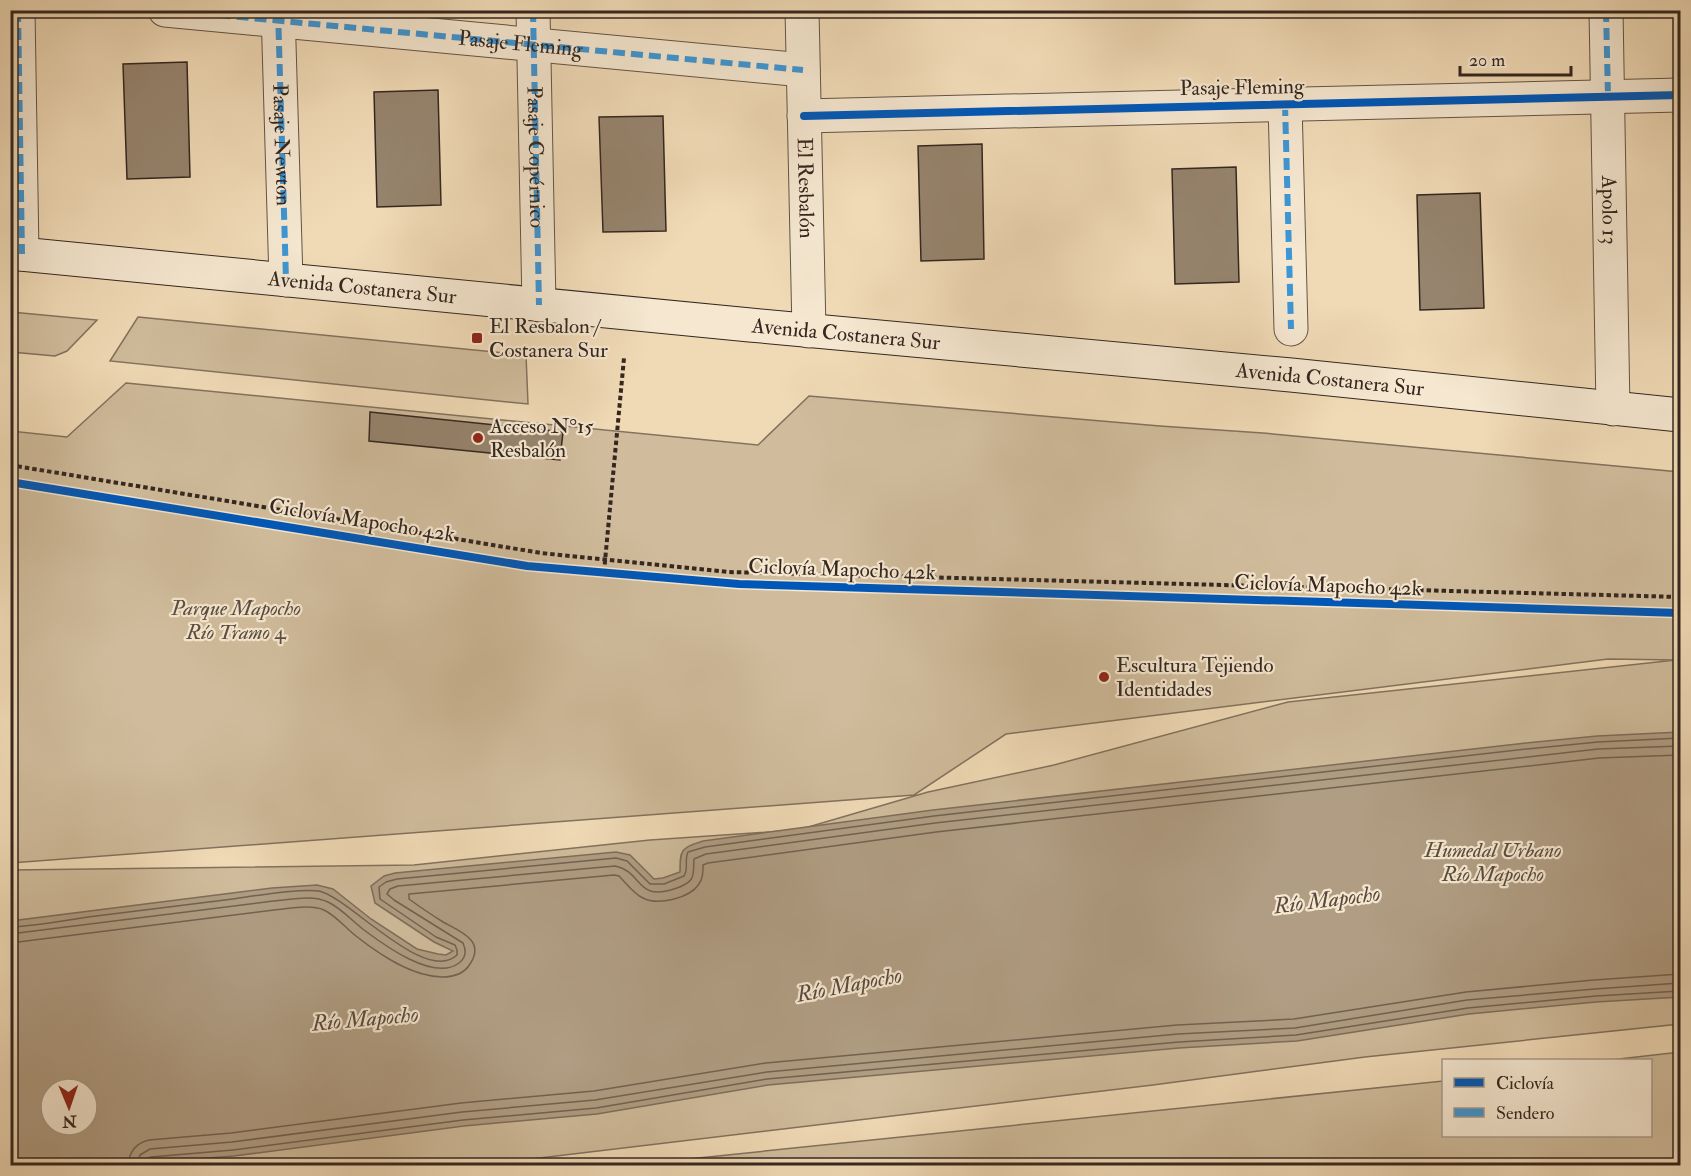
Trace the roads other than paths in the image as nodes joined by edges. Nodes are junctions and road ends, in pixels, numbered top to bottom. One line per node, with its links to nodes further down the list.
1 (18, 10): 13 (street)
2 (165, 10): 6 (street, Pasaje Fleming)
3 (533, 10): 7 (street, Pasaje Copérnico)
4 (802, 10): 8 (street, El Resbalón)
5 (1606, 10): 10 (street, Apolo 13)
6 (278, 16): 7 (street, Pasaje Fleming); 14 (street, Pasaje Newton)
7 (533, 43): 8 (street, Pasaje Fleming); 15 (street, Pasaje Copérnico)
8 (803, 70): 12 (street, El Resbalón)
9 (1680, 95): 10 (street, Pasaje Fleming)
10 (1608, 97): 11 (street, Pasaje Fleming); 18 (street, Apolo 13)
11 (1285, 104): 12 (street, Pasaje Fleming); 16 (street)
12 (804, 116): 17 (street, El Resbalón)
13 (16, 253): 14 (street, Avenida Costanera Sur)
14 (286, 280): 15 (street, Avenida Costanera Sur)
15 (539, 305): 17 (street, Avenida Costanera Sur)
16 (1291, 329)
17 (809, 331): 18 (street, Avenida Costanera Sur)
18 (1613, 409): 19 (street, Avenida Costanera Sur)
19 (1680, 415)

